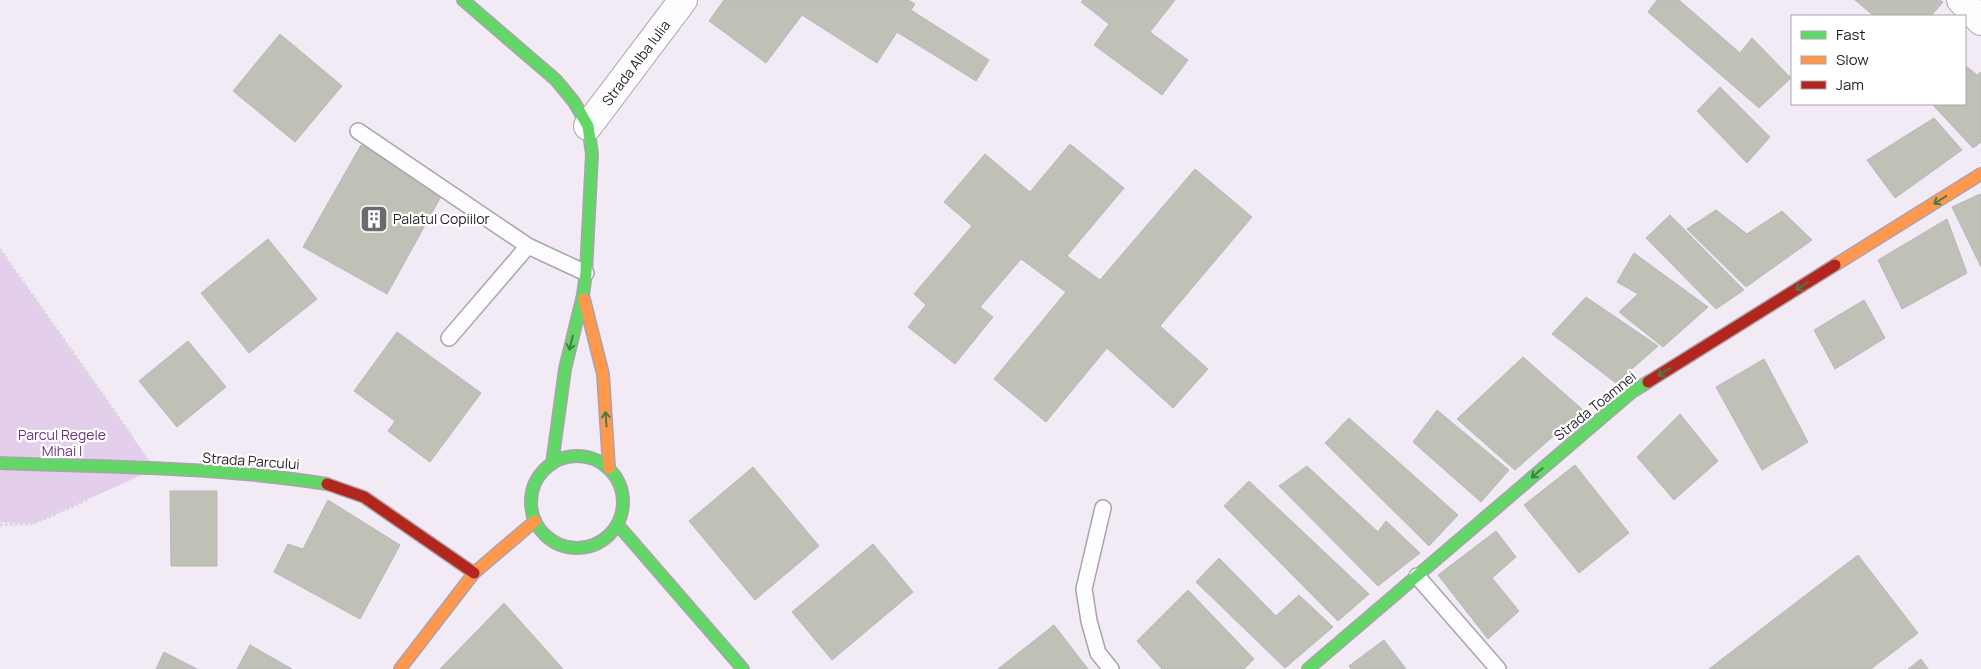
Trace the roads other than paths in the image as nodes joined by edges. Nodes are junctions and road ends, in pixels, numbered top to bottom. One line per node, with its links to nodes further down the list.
1 (463, 0): 5 (street)
2 (683, 0): 5 (street, Strada Alba Iulia)
3 (1961, 0): 4 (street)
4 (1981, 20)
5 (588, 126): 9 (street)
6 (358, 131): 8 (lane)
7 (1981, 174): 19 (street, Strada Toamnei, one-way to 19)
8 (528, 246): 9 (lane); 11 (lane)
9 (586, 273): 10 (street)
10 (583, 295): 13 (street, one-way to 13); 14 (street, one-way to 10)
11 (449, 338)
12 (0, 463): 18 (street, Strada Parcului)
13 (552, 464): 14 (street); 16 (street)
14 (609, 468): 17 (street)
15 (1103, 508): 22 (lane)
16 (535, 521): 17 (street); 18 (street)
17 (618, 525): 21 (street)
18 (474, 573): 20 (street)
19 (1417, 576): 23 (street, Strada Toamnei); 24 (lane)
20 (400, 669)
21 (743, 669)
22 (1111, 669)
23 (1308, 669)
24 (1498, 669)

